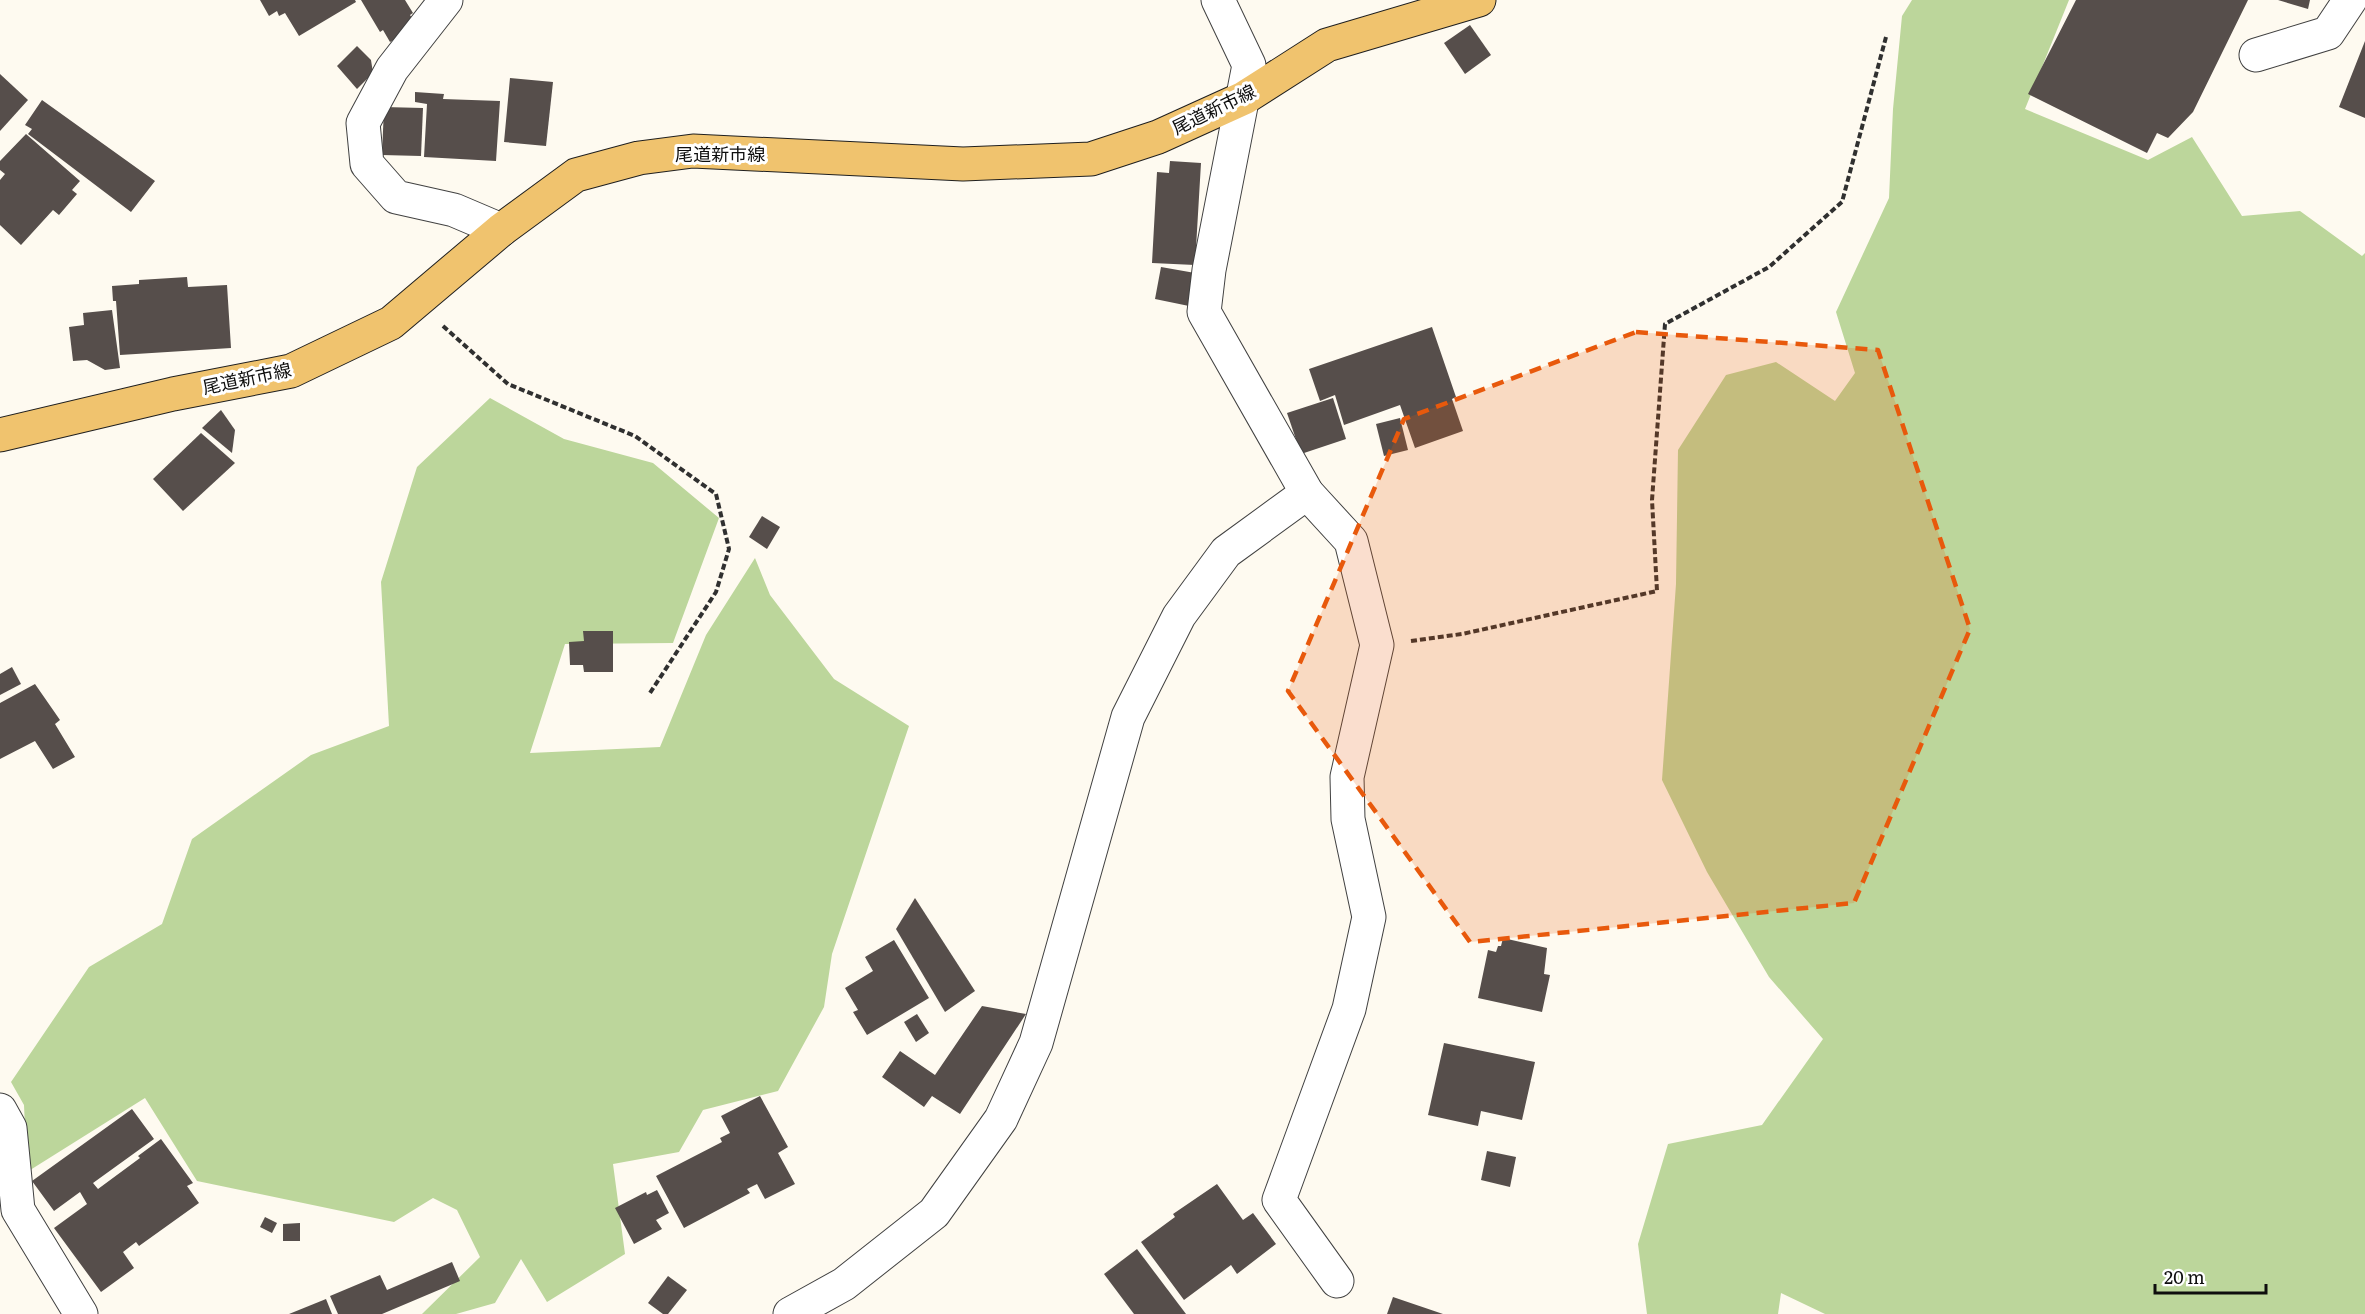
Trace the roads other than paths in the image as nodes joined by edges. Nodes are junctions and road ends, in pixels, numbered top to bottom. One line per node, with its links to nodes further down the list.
1 (446, 0): 7 (street)
2 (1218, 0): 6 (street)
3 (1479, 0): 6 (main road, 尾道新市線)
4 (2350, 0): 5 (street)
5 (2256, 55)
6 (1244, 98): 7 (main road, 尾道新市線); 9 (street)
7 (501, 230): 8 (main road, 尾道新市線)
8 (0, 435)
9 (1307, 493): 11 (street); 13 (street)
10 (0, 1110): 12 (street)
11 (1337, 1281)
12 (81, 1314)
13 (790, 1314)

